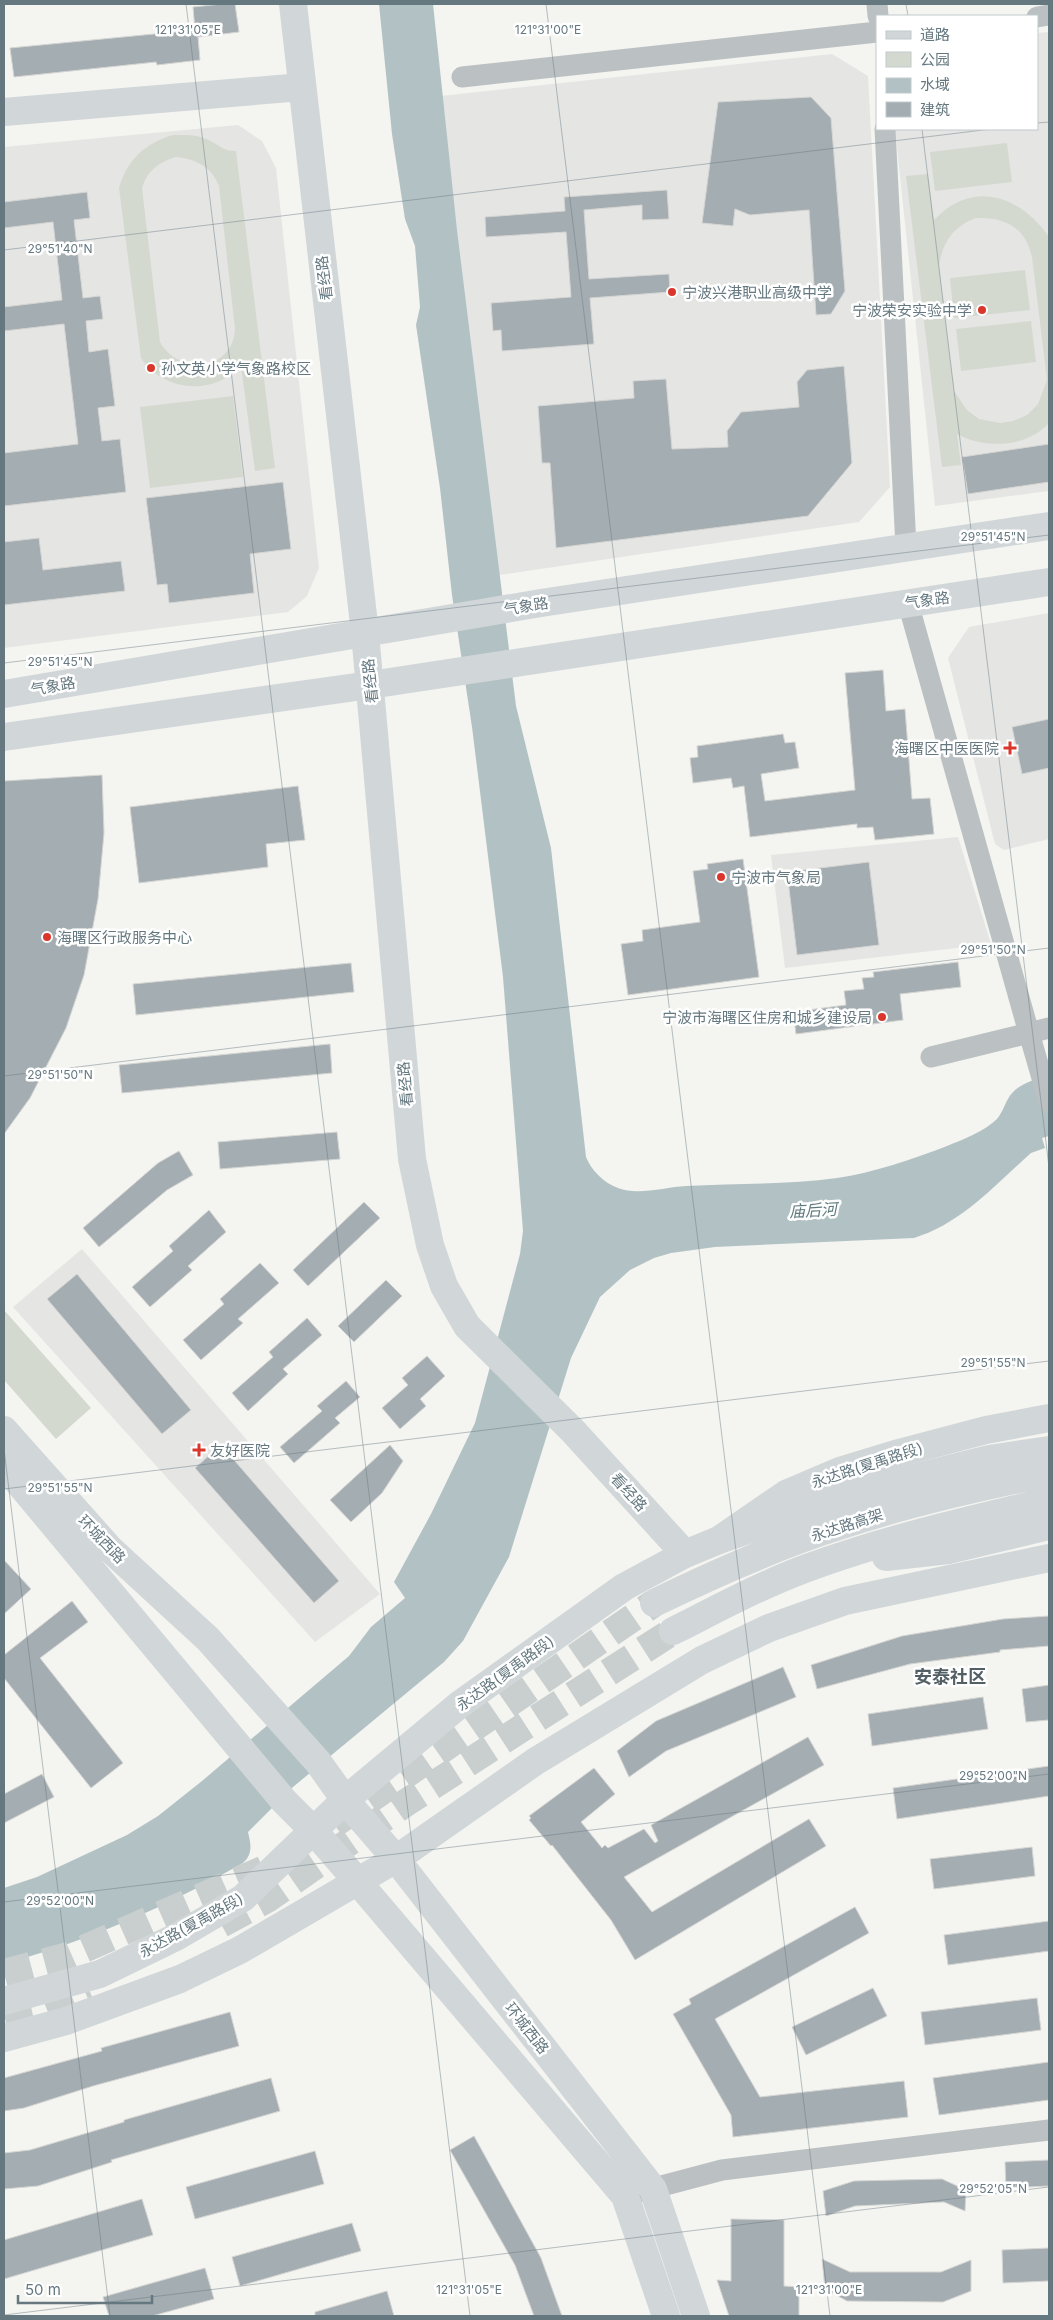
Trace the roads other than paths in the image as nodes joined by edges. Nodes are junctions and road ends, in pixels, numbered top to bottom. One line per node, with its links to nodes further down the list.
1 (293, 4): 4 (main road, 看经路)
2 (876, 32): 3 (street)
3 (462, 77)
4 (302, 88): 5 (main road); 11 (main road, 看经路)
5 (4, 112)
6 (885, 130): 8 (street)
7 (1049, 526): 8 (main road, 气象路)
8 (906, 548): 11 (main road, 气象路)
9 (1049, 582): 10 (main road, 气象路)
10 (908, 603): 12 (main road, 气象路); 16 (street)
11 (365, 633): 12 (main road, 看经路); 13 (main road, 气象路)
12 (370, 685): 14 (main road, 气象路); 27 (main road, 看经路)
13 (4, 694)
14 (4, 736)
15 (1049, 1028): 16 (street)
16 (1029, 1033): 17 (street); 18 (street)
17 (931, 1056)
18 (1049, 1102)
19 (1049, 1418): 26 (main road, 永达路(夏禹路段))
20 (4, 1430): 32 (main road, 环城西路)
21 (1049, 1450): 26 (main road)
22 (4, 1464): 33 (main road, 环城西路)
23 (1049, 1473): 30 (main road, 永达路高架)
24 (1049, 1501): 29 (main road, 永达路高架)
25 (1049, 1526): 29 (main road)
26 (719, 1540): 27 (main road, 永达路(夏禹路段))
27 (685, 1554): 32 (main road, 永达路(夏禹路段))
28 (1049, 1558): 34 (main road)
29 (807, 1568): 31 (main road, 永达路高架)
30 (654, 1603)
31 (673, 1631)
32 (345, 1800): 33 (main road, 永达路(夏禹路段)); 34 (main road, 环城西路)
33 (313, 1830): 35 (main road); 36 (main road, 永达路(夏禹路段))
34 (396, 1859): 35 (main road); 39 (main road, 环城西路)
35 (358, 1882): 37 (main road); 40 (main road)
36 (4, 2001)
37 (4, 2038)
38 (1049, 2130): 39 (street)
39 (653, 2189): 40 (street); 42 (main road, 环城西路)
40 (625, 2196): 41 (main road)
41 (666, 2316)
42 (696, 2316)

